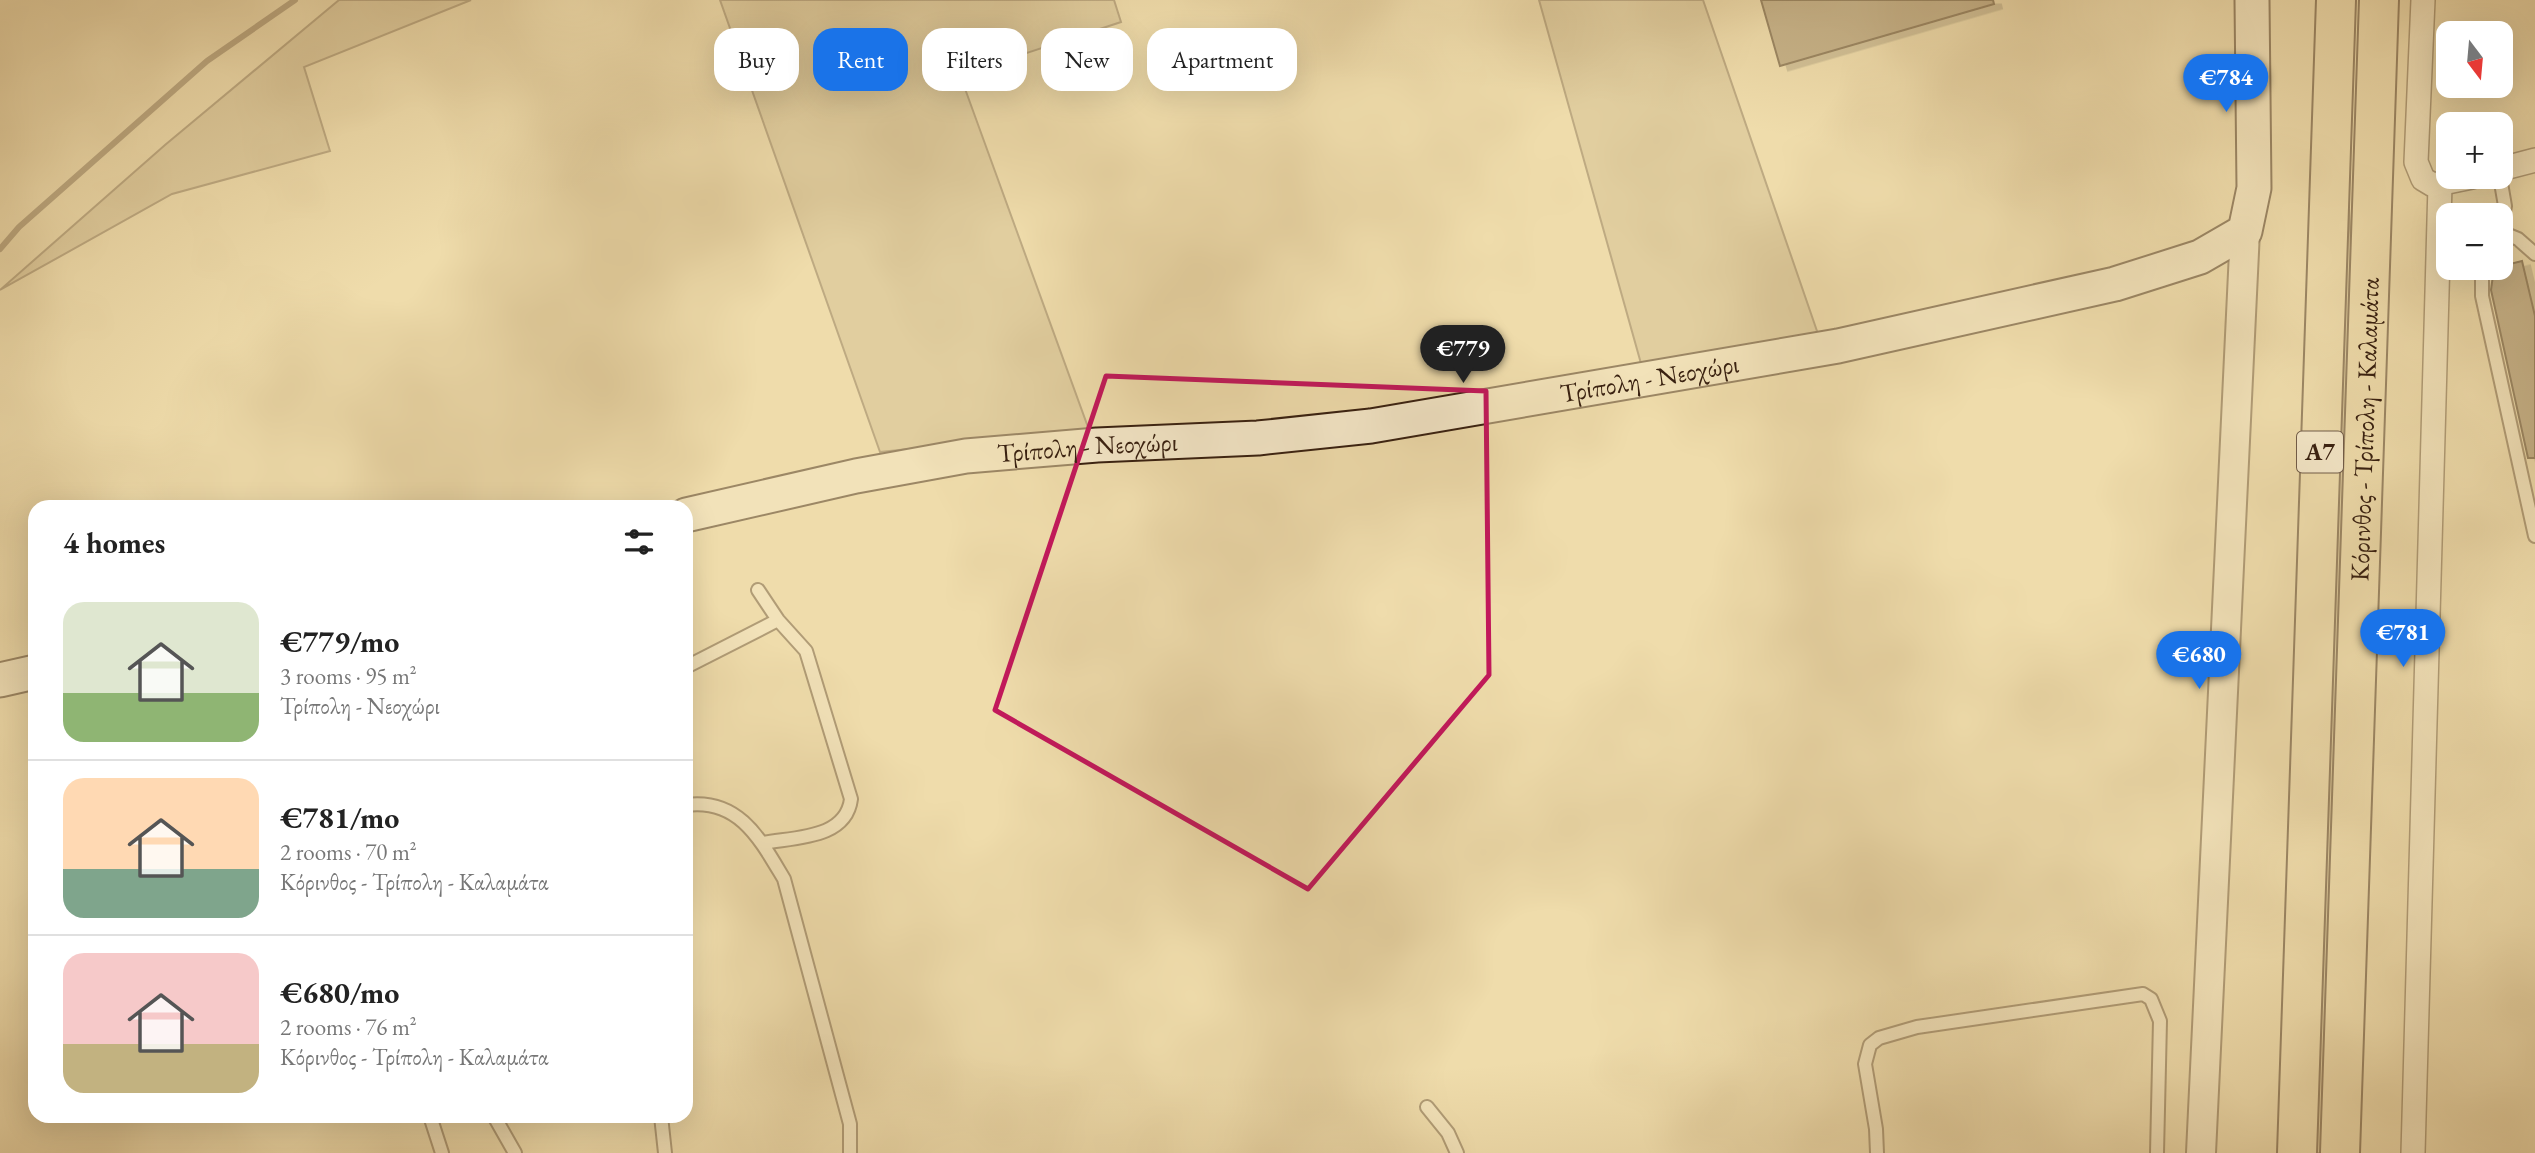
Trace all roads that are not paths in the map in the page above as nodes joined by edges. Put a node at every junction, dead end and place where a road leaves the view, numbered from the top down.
1 (2252, 0) edge
2 (2336, 0) edge
3 (2379, 0) edge
4 (2423, 0) edge
5 (2535, 160) edge
6 (2513, 166) edge
7 (2436, 184) edge
8 (2440, 189) edge
9 (2245, 232) junction
10 (2513, 237) edge
11 (2535, 254) edge
12 (2484, 280) edge
13 (693, 513) edge
14 (2535, 536) edge
15 (758, 590) dead end
16 (778, 620) junction
17 (693, 663) edge
18 (28, 673) edge
19 (0, 680) edge
20 (693, 805) edge
21 (763, 843) junction
22 (1427, 1107) dead end
23 (431, 1123) edge
24 (498, 1123) edge
25 (662, 1123) edge
26 (442, 1153) edge
27 (515, 1153) edge
28 (665, 1153) edge
29 (850, 1153) edge
30 (1457, 1153) edge
31 (1877, 1153) edge
32 (2157, 1153) edge
33 (2201, 1153) edge
34 (2297, 1153) edge
35 (2340, 1153) edge
36 (2413, 1153) edge

1 - 9 main road
2 - 34 highway, Κόρινθος - Τρίπολη - Καλαμάτα / Α7
3 - 35 highway, Κόρινθος - Τρίπολη - Καλαμάτα / Α7
4 - 7 street
5 - 6 street
8 - 36 street
9 - 13 main road, Τρίπολη - Νεοχώρι
9 - 33 street
10 - 11 lane
12 - 14 lane
15 - 16 lane
16 - 17 lane
16 - 21 lane
18 - 19 main road
20 - 21 lane
21 - 29 lane
22 - 30 lane
23 - 26 lane
24 - 27 lane
25 - 28 lane
31 - 32 lane

